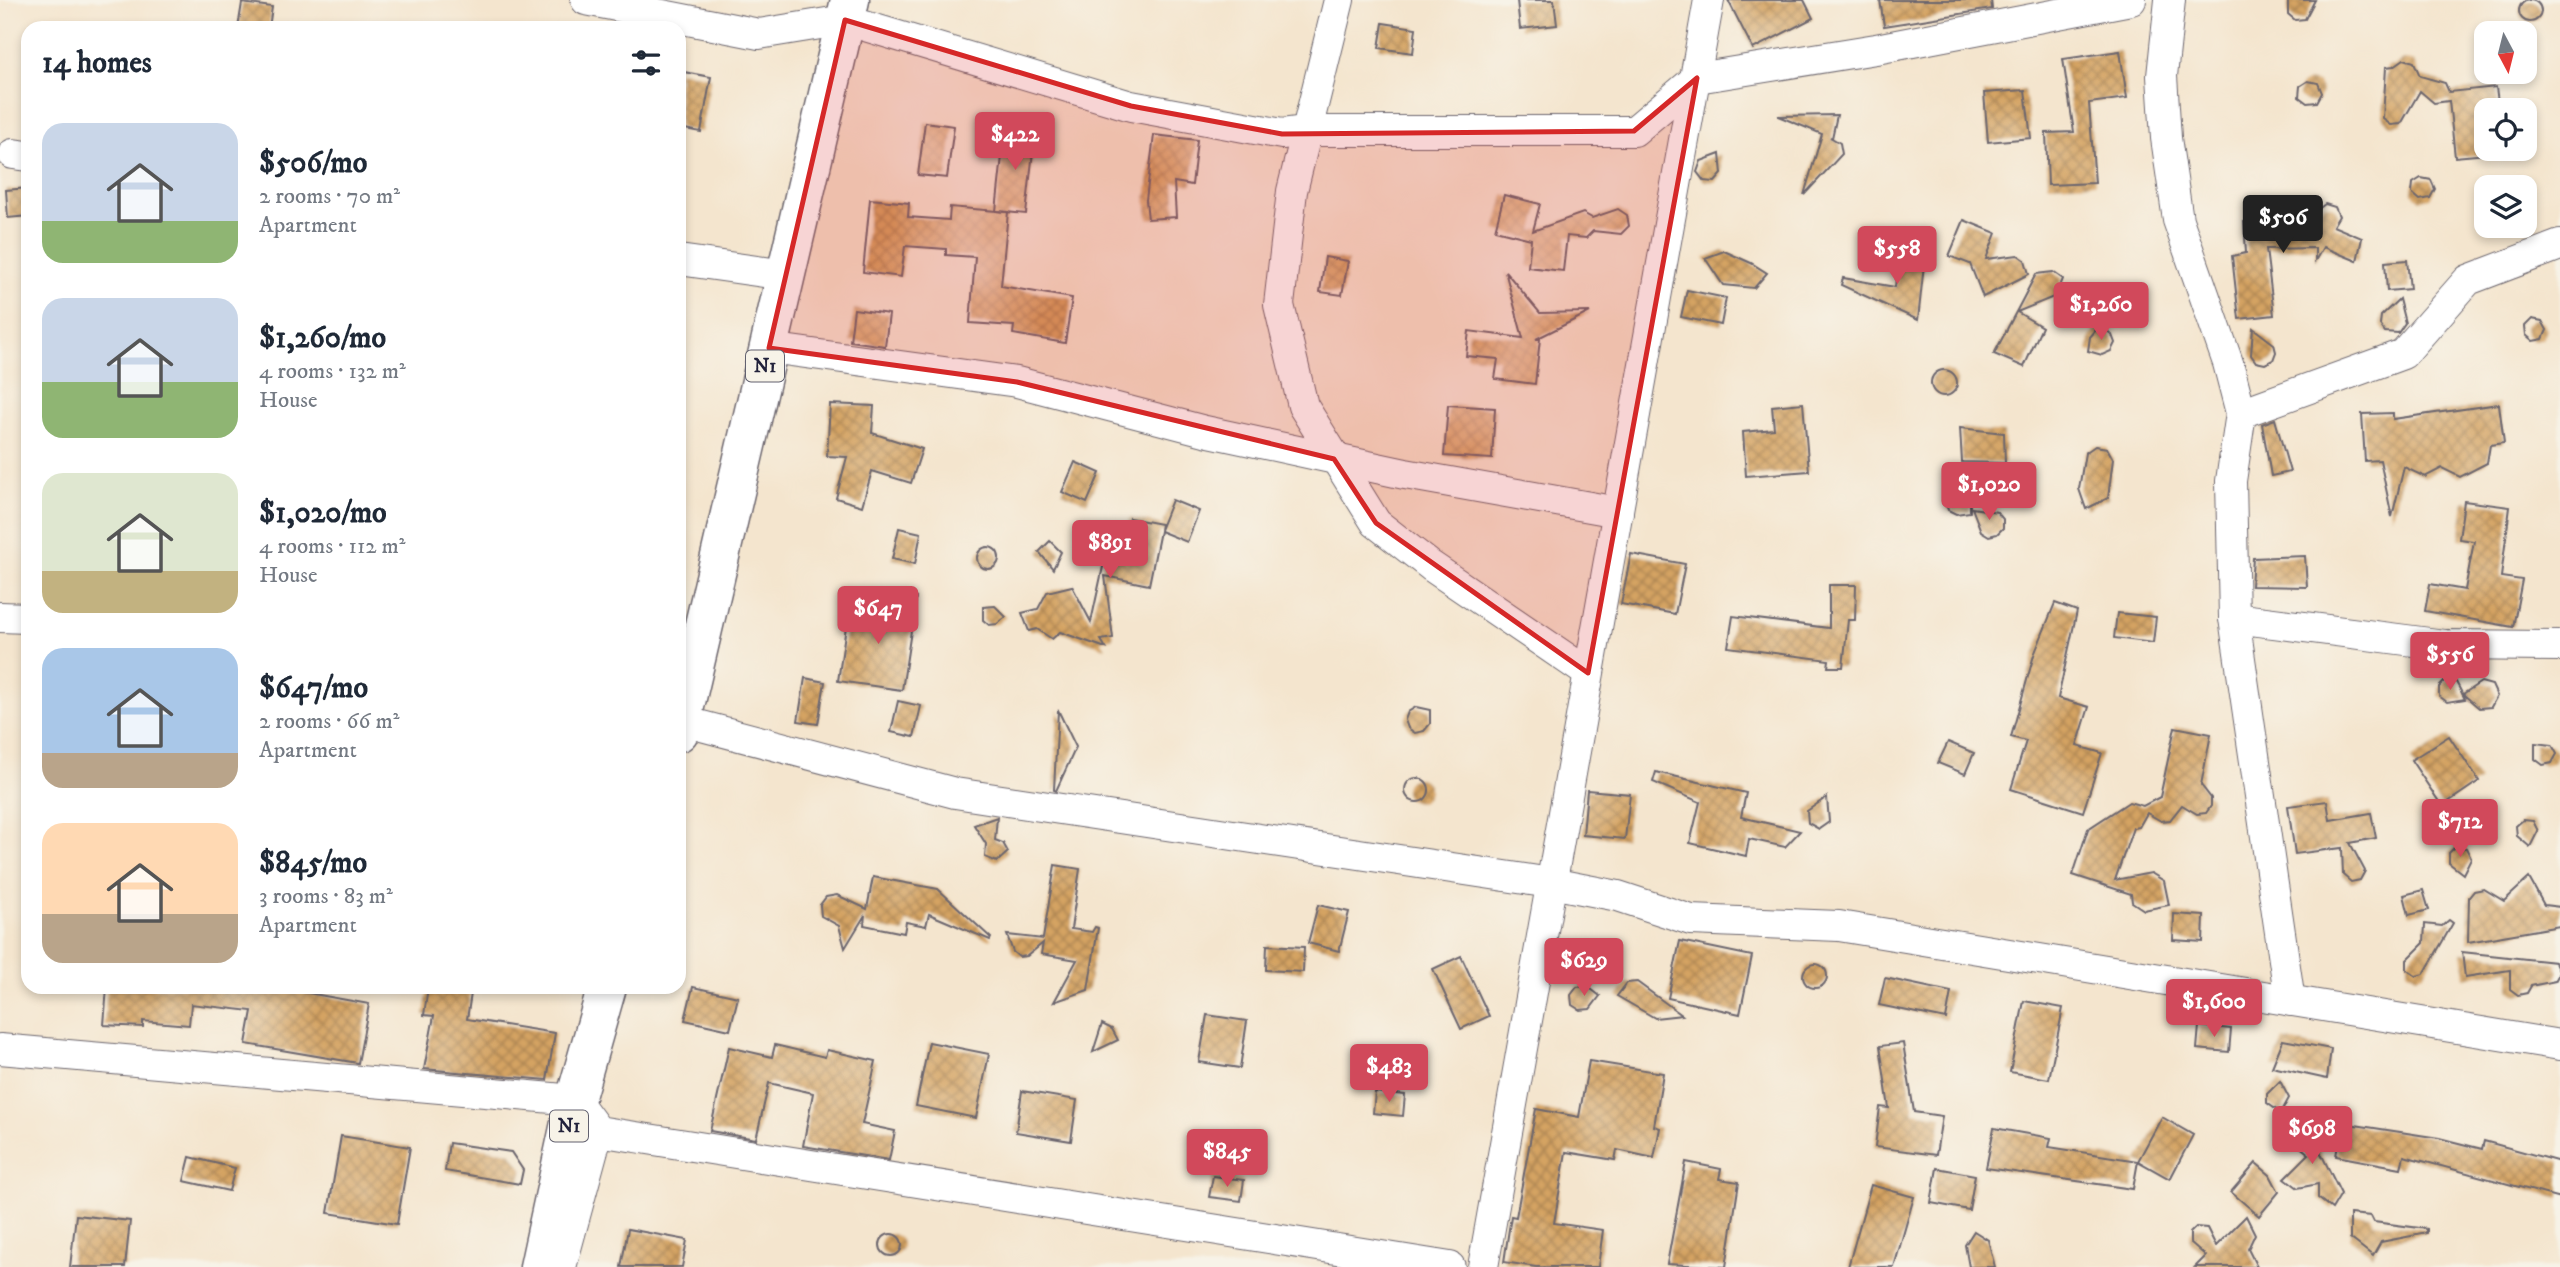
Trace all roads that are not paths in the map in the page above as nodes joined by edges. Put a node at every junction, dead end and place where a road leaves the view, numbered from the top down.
1 (586, 0) edge
2 (1339, 0) edge
3 (1709, 0) edge
4 (2131, 0) edge
5 (2170, 0) edge
6 (848, 10) edge
7 (1697, 78) junction
8 (1306, 131) junction
9 (2560, 245) edge
10 (686, 261) edge
11 (786, 275) junction
12 (769, 348) junction
13 (2241, 413) junction
14 (1334, 459) junction
15 (1618, 512) junction
16 (0, 617) edge
17 (21, 618) edge
18 (2234, 618) junction
19 (2560, 646) edge
20 (1588, 673) junction
21 (686, 699) edge
22 (686, 726) edge
23 (1551, 883) junction
24 (605, 994) edge
25 (2290, 1001) junction
26 (2560, 1045) edge
27 (0, 1049) edge
28 (575, 1100) junction
29 (598, 1131) junction
30 (539, 1267) edge
31 (561, 1267) edge
32 (1450, 1267) edge
33 (1483, 1267) edge

1 - 6 street
2 - 8 street
3 - 7 street
4 - 7 street
5 - 13 street
6 - 8 street
6 - 11 highway, N1
7 - 8 street
7 - 15 street
8 - 14 street
9 - 13 street
10 - 11 street
11 - 12 highway, N1
12 - 14 street
12 - 21 highway, N1
13 - 18 street
14 - 15 street
14 - 20 street
15 - 20 street
16 - 17 street
18 - 19 street
18 - 25 street
20 - 23 street
22 - 23 street
23 - 25 street
23 - 33 street
24 - 28 highway, N1
25 - 26 street
27 - 28 street
28 - 29 street
28 - 30 highway, N1
29 - 31 street
29 - 32 street

